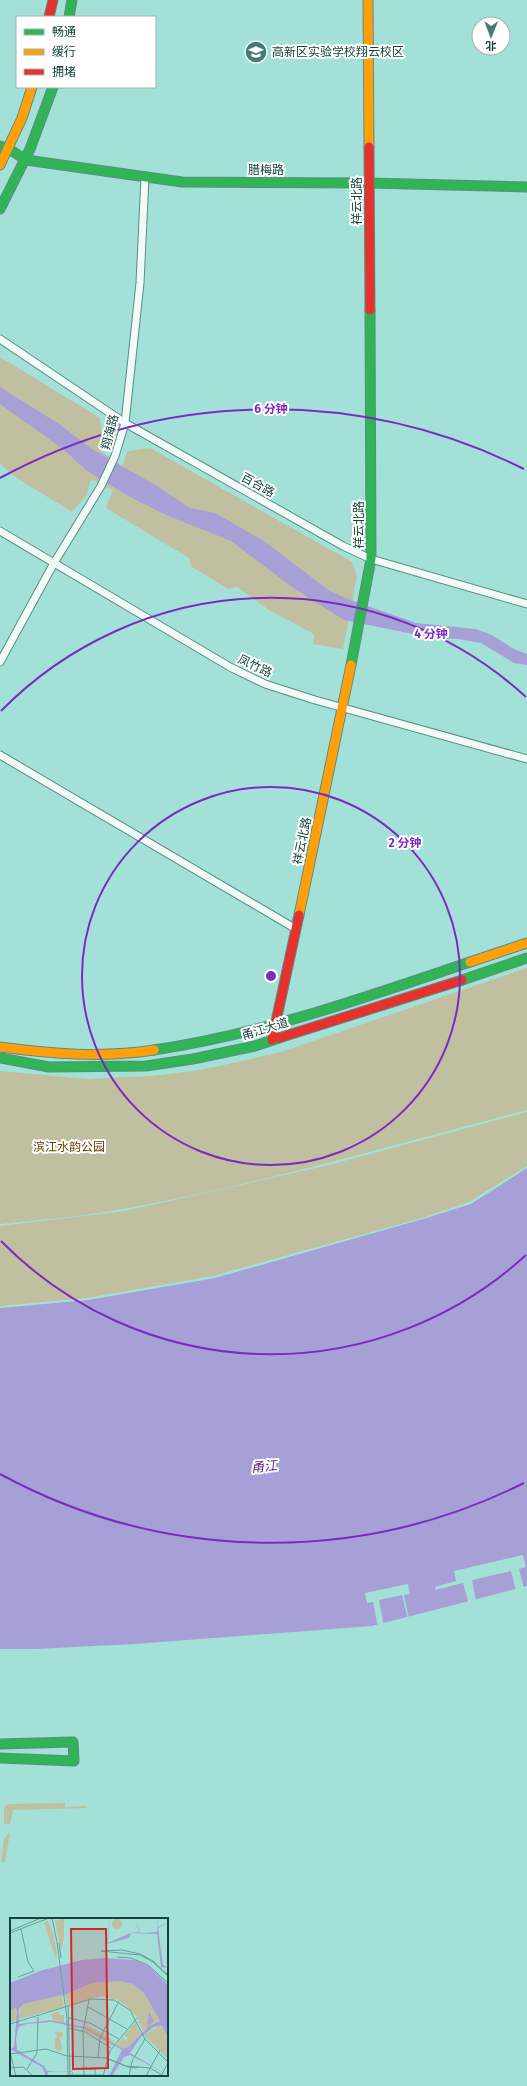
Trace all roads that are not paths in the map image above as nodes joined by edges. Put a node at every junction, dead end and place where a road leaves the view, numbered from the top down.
1 (53, 0) edge
2 (72, 0) edge
3 (368, 0) edge
4 (49, 16) edge
5 (69, 16) edge
6 (32, 88) edge
7 (53, 88) edge
8 (3, 151) edge
9 (26, 160) junction
10 (0, 165) edge
11 (145, 177) junction
12 (369, 183) junction
13 (527, 187) edge
14 (0, 209) edge
15 (0, 340) edge
16 (125, 423) junction
17 (0, 531) edge
18 (371, 559) junction
19 (54, 563) junction
20 (527, 604) edge
21 (0, 662) edge
22 (343, 707) junction
23 (0, 755) edge
24 (527, 759) edge
25 (296, 929) junction
26 (527, 943) edge
27 (527, 958) edge
28 (276, 1024) junction
29 (272, 1040) junction
30 (0, 1047) edge
31 (0, 1058) edge
32 (0, 1744) edge
33 (0, 1758) edge

1 - 4 street
2 - 5 street
3 - 12 street, 祥云北路
6 - 8 street
7 - 9 street
8 - 9 street, 腊梅路
8 - 10 street
9 - 11 street, 腊梅路
9 - 14 street
11 - 12 street, 腊梅路
11 - 16 street, 翔海路
12 - 13 street, 腊梅路
12 - 18 street, 祥云北路
15 - 16 street, 百合路
16 - 18 street, 百合路
16 - 19 street, 翔海路
17 - 19 street, 凤竹路
18 - 20 street, 百合路
18 - 22 street, 祥云北路
19 - 21 street, 翔海路
19 - 22 street, 凤竹路
22 - 24 street, 凤竹路
22 - 25 street, 祥云北路
23 - 25 street
25 - 28 street, 祥云北路
26 - 28 street, 甬江大道
27 - 29 street, 甬江大道
28 - 29 street, 祥云北路
28 - 30 street, 甬江大道
29 - 31 street, 甬江大道
32 - 33 street

